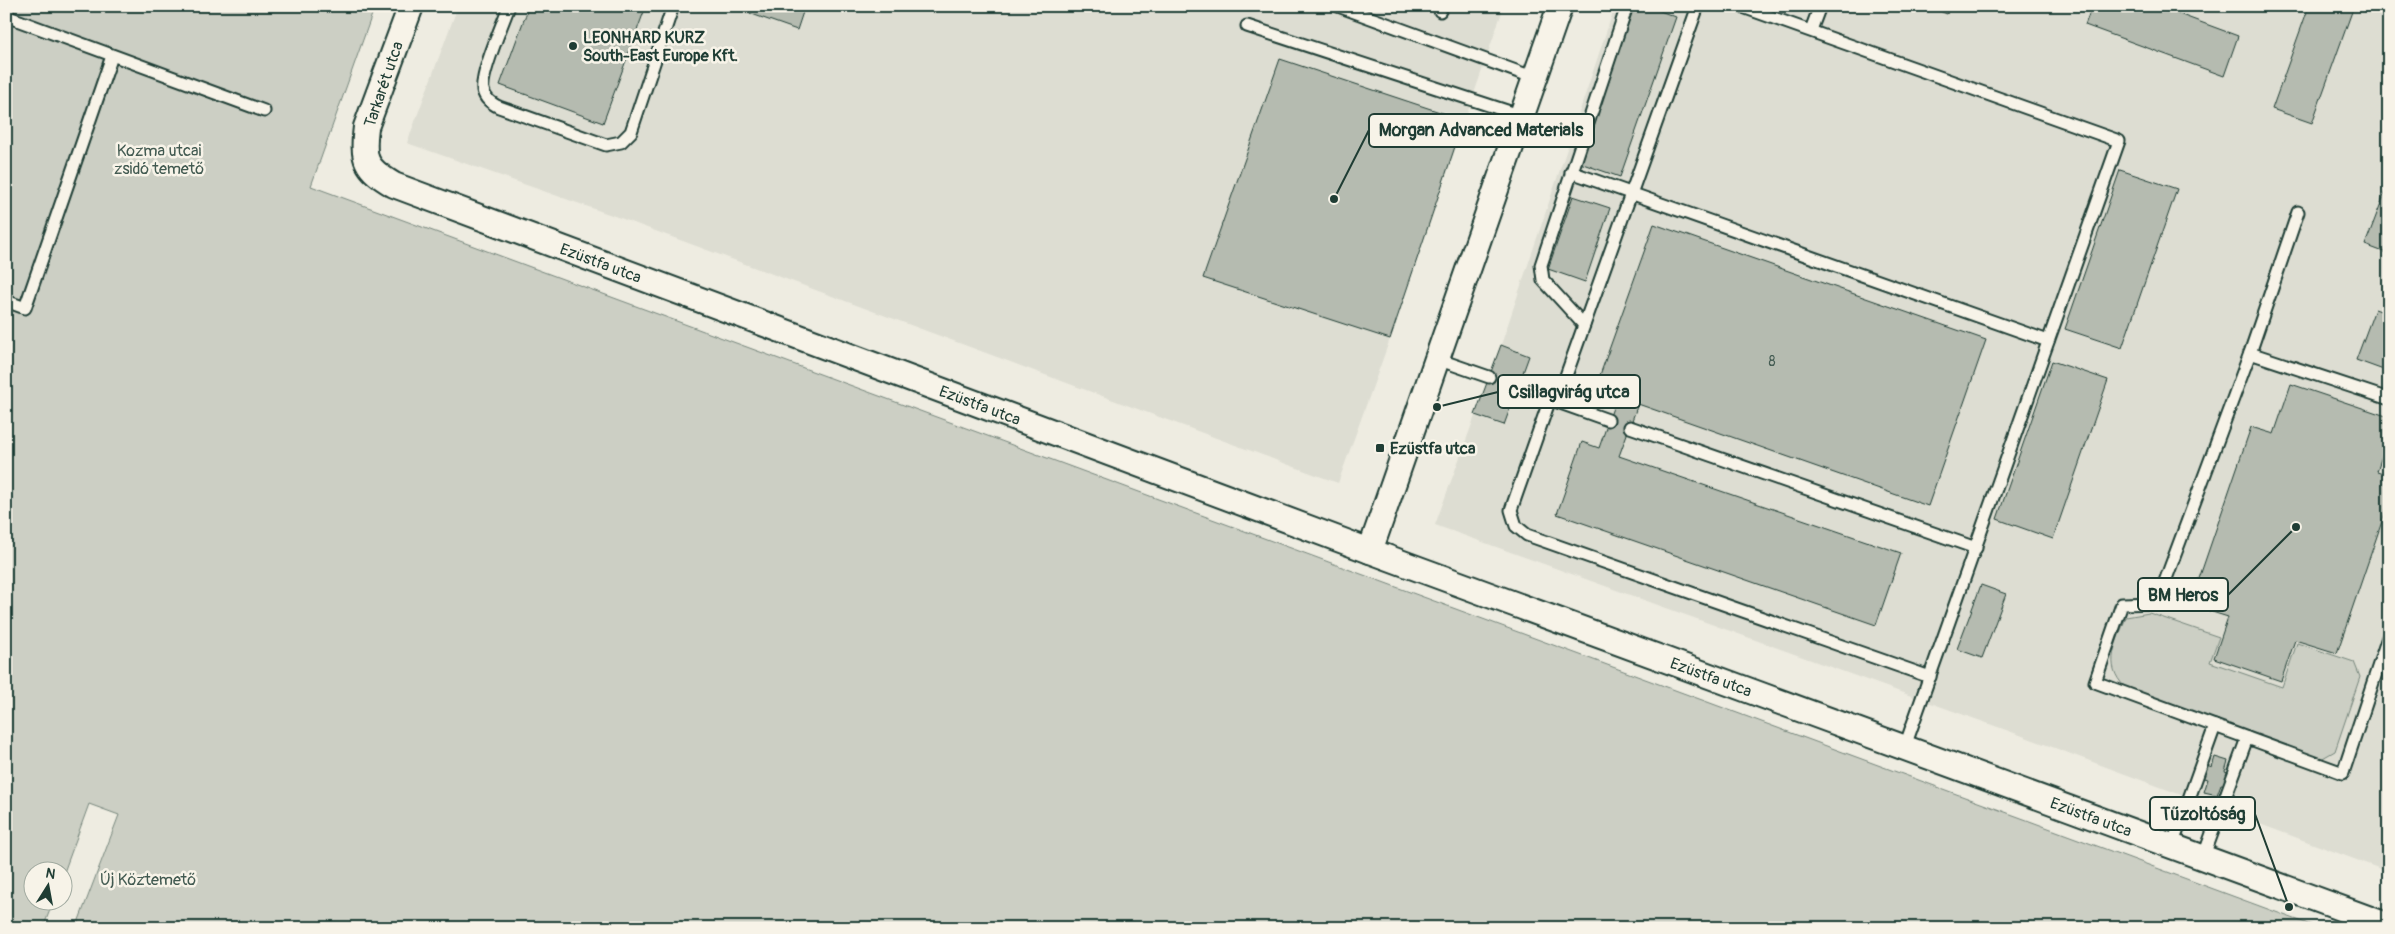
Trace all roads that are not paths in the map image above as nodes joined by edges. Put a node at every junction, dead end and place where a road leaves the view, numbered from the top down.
1 (410, 6) edge
2 (509, 6) edge
3 (673, 6) edge
4 (1338, 6) edge
5 (1560, 6) edge
6 (1627, 6) edge
7 (1698, 6) edge
8 (1740, 6) edge
9 (1820, 6) edge
10 (6, 16) edge
11 (1248, 26) dead end
12 (1811, 30) junction
13 (112, 56) junction
14 (1535, 78) junction
15 (264, 111) dead end
16 (1522, 116) junction
17 (366, 163) joint
18 (1571, 172) junction
19 (1630, 194) junction
20 (2298, 212) dead end
21 (6, 301) edge
22 (1584, 325) junction
23 (2048, 341) junction
24 (2250, 353) junction
25 (1437, 359) junction
26 (1489, 377) dead end
27 (1518, 388) dead end
28 (2389, 399) edge
29 (1553, 400) junction
30 (1608, 420) dead end
31 (1630, 427) dead end
32 (1976, 548) junction
33 (1370, 551) junction
34 (2389, 634) edge
35 (1930, 677) junction
36 (2215, 726) junction
37 (2247, 738) junction
38 (1904, 749) junction
39 (2172, 846) junction
40 (2203, 858) junction
41 (2389, 926) edge

1 - 17 street, Tarkarét utca
2 - 3 lane
4 - 14 lane
5 - 14 street
6 - 18 lane
7 - 19 lane
8 - 12 lane
9 - 12 lane
10 - 13 lane
11 - 16 lane
12 - 23 lane
13 - 15 lane
13 - 21 lane
14 - 16 street
16 - 25 street
17 - 33 street, Ezüstfa utca
18 - 19 lane
18 - 22 lane
19 - 22 lane
19 - 23 lane
20 - 24 lane
22 - 29 lane
23 - 32 lane
24 - 28 lane
24 - 36 lane
25 - 26 lane
25 - 33 street
27 - 29 lane
29 - 30 lane
29 - 35 lane
31 - 32 lane
32 - 35 lane
33 - 38 street, Ezüstfa utca
34 - 37 lane
35 - 38 lane
36 - 37 lane
36 - 39 lane
37 - 40 lane
38 - 39 street, Ezüstfa utca
39 - 40 street, Ezüstfa utca
40 - 41 street, Ezüstfa utca

